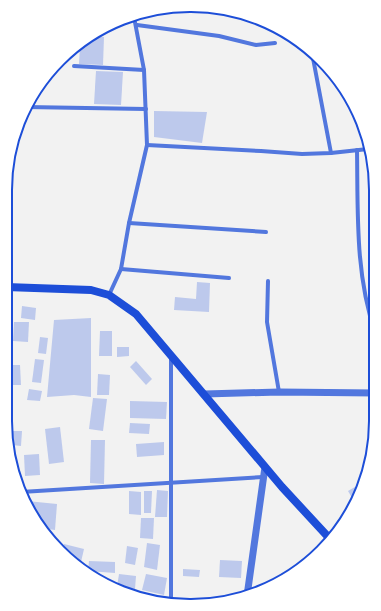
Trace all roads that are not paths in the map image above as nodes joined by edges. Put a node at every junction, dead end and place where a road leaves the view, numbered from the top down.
1 (135, 20) edge
2 (137, 25) junction
3 (275, 43) dead end
4 (313, 61) edge
5 (74, 66) dead end
6 (144, 70) junction
7 (33, 107) edge
8 (146, 110) junction
9 (147, 145) junction
10 (364, 149) edge
11 (357, 150) junction
12 (331, 154) junction
13 (129, 223) junction
14 (266, 232) dead end
15 (121, 269) junction
16 (229, 278) dead end
17 (268, 281) dead end
18 (12, 287) edge
19 (109, 295) junction
20 (369, 312) edge
21 (171, 354) junction
22 (279, 392) junction
23 (369, 393) edge
24 (204, 394) junction
25 (264, 467) junction
26 (263, 477) junction
27 (172, 483) junction
28 (27, 492) edge
29 (327, 536) edge
30 (248, 590) edge
31 (171, 598) edge

1 - 2 street
2 - 3 street
2 - 6 street
4 - 12 street
5 - 6 street
6 - 8 street
7 - 8 street
8 - 9 street
9 - 12 street
9 - 13 street
10 - 11 street
11 - 12 street
11 - 20 street
13 - 14 street
13 - 15 street
15 - 16 street
15 - 19 street
17 - 22 street
18 - 19 main road
19 - 21 main road
21 - 24 main road
21 - 27 street
22 - 23 street
22 - 24 street
24 - 25 main road
25 - 26 street
25 - 29 main road
26 - 27 street
26 - 30 street
27 - 28 street
27 - 31 street

